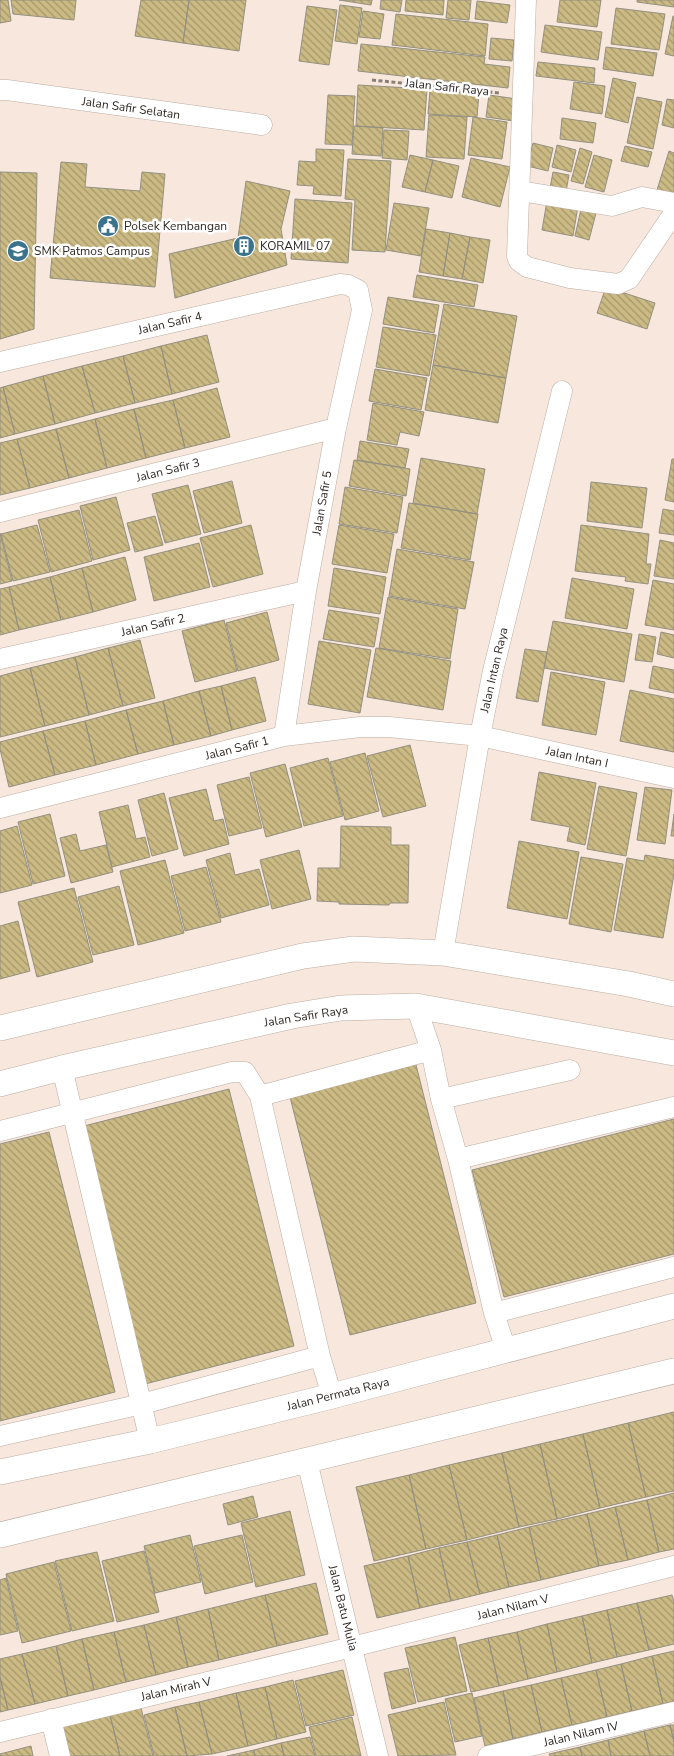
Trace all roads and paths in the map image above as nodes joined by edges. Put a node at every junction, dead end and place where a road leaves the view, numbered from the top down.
1 (526, 0) edge
2 (372, 80) dead end
3 (0, 90) edge
4 (523, 95) junction
5 (262, 125) dead end
6 (520, 191) junction
7 (674, 203) edge
8 (674, 213) edge
9 (340, 284) joint
10 (0, 362) edge
11 (562, 391) dead end
12 (336, 428) junction
13 (0, 512) edge
14 (306, 591) junction
15 (0, 659) edge
16 (284, 736) junction
17 (480, 736) junction
18 (674, 778) edge
19 (0, 808) edge
20 (443, 954) junction
21 (674, 994) edge
22 (416, 1006) junction
23 (0, 1028) edge
24 (431, 1050) junction
25 (674, 1053) edge
26 (62, 1068) junction
27 (570, 1070) dead end
28 (0, 1084) edge
29 (260, 1096) junction
30 (441, 1099) junction
31 (674, 1108) edge
32 (73, 1113) junction
33 (0, 1131) edge
34 (458, 1159) junction
35 (674, 1267) edge
36 (674, 1306) edge
37 (494, 1313) junction
38 (506, 1350) junction
39 (320, 1356) junction
40 (674, 1371) edge
41 (332, 1396) junction
42 (142, 1404) junction
43 (0, 1436) edge
44 (150, 1441) junction
45 (307, 1461) junction
46 (0, 1472) edge
47 (0, 1536) edge
48 (674, 1566) edge
49 (352, 1647) junction
50 (674, 1712) edge
51 (51, 1719) junction
52 (0, 1732) edge
53 (60, 1756) edge
54 (378, 1756) edge
55 (488, 1756) edge

1 - 4 street
2 - 4 path, Jalan Safir Raya
3 - 5 street, Jalan Safir Selatan
4 - 6 street
6 - 7 street
6 - 8 street
9 - 10 street, Jalan Safir 4
9 - 12 street, Jalan Safir 5
11 - 17 street, Jalan Intan Raya
12 - 13 street, Jalan Safir 3
12 - 14 street, Jalan Safir 5
14 - 15 street, Jalan Safir 2
14 - 16 street, Jalan Safir 5
16 - 17 street, Jalan Safir 1
16 - 19 street, Jalan Safir 1
17 - 18 street, Jalan Intan I
17 - 20 street, Jalan Intan Raya
20 - 21 street
20 - 23 street
22 - 24 street
22 - 25 street, Jalan Safir Raya
22 - 26 street, Jalan Safir Raya
24 - 29 street
24 - 30 street
26 - 28 street, Jalan Safir Raya
26 - 32 street
27 - 30 street
29 - 32 street
29 - 39 street
30 - 34 street
31 - 34 street
32 - 33 street
32 - 42 street
34 - 37 street
35 - 37 street
36 - 38 street, Jalan Permata Raya
37 - 38 street
38 - 41 street, Jalan Permata Raya
39 - 41 street
39 - 42 street
40 - 45 street
41 - 44 street, Jalan Permata Raya
42 - 43 street
42 - 44 street
44 - 46 street, Jalan Permata Raya
45 - 47 street
45 - 49 street, Jalan Batu Mulia
48 - 49 street, Jalan Nilam V
49 - 51 street, Jalan Mirah V
49 - 54 street, Jalan Batu Mulia
50 - 55 street, Jalan Nilam IV
51 - 52 street, Jalan Mirah V
51 - 53 street

